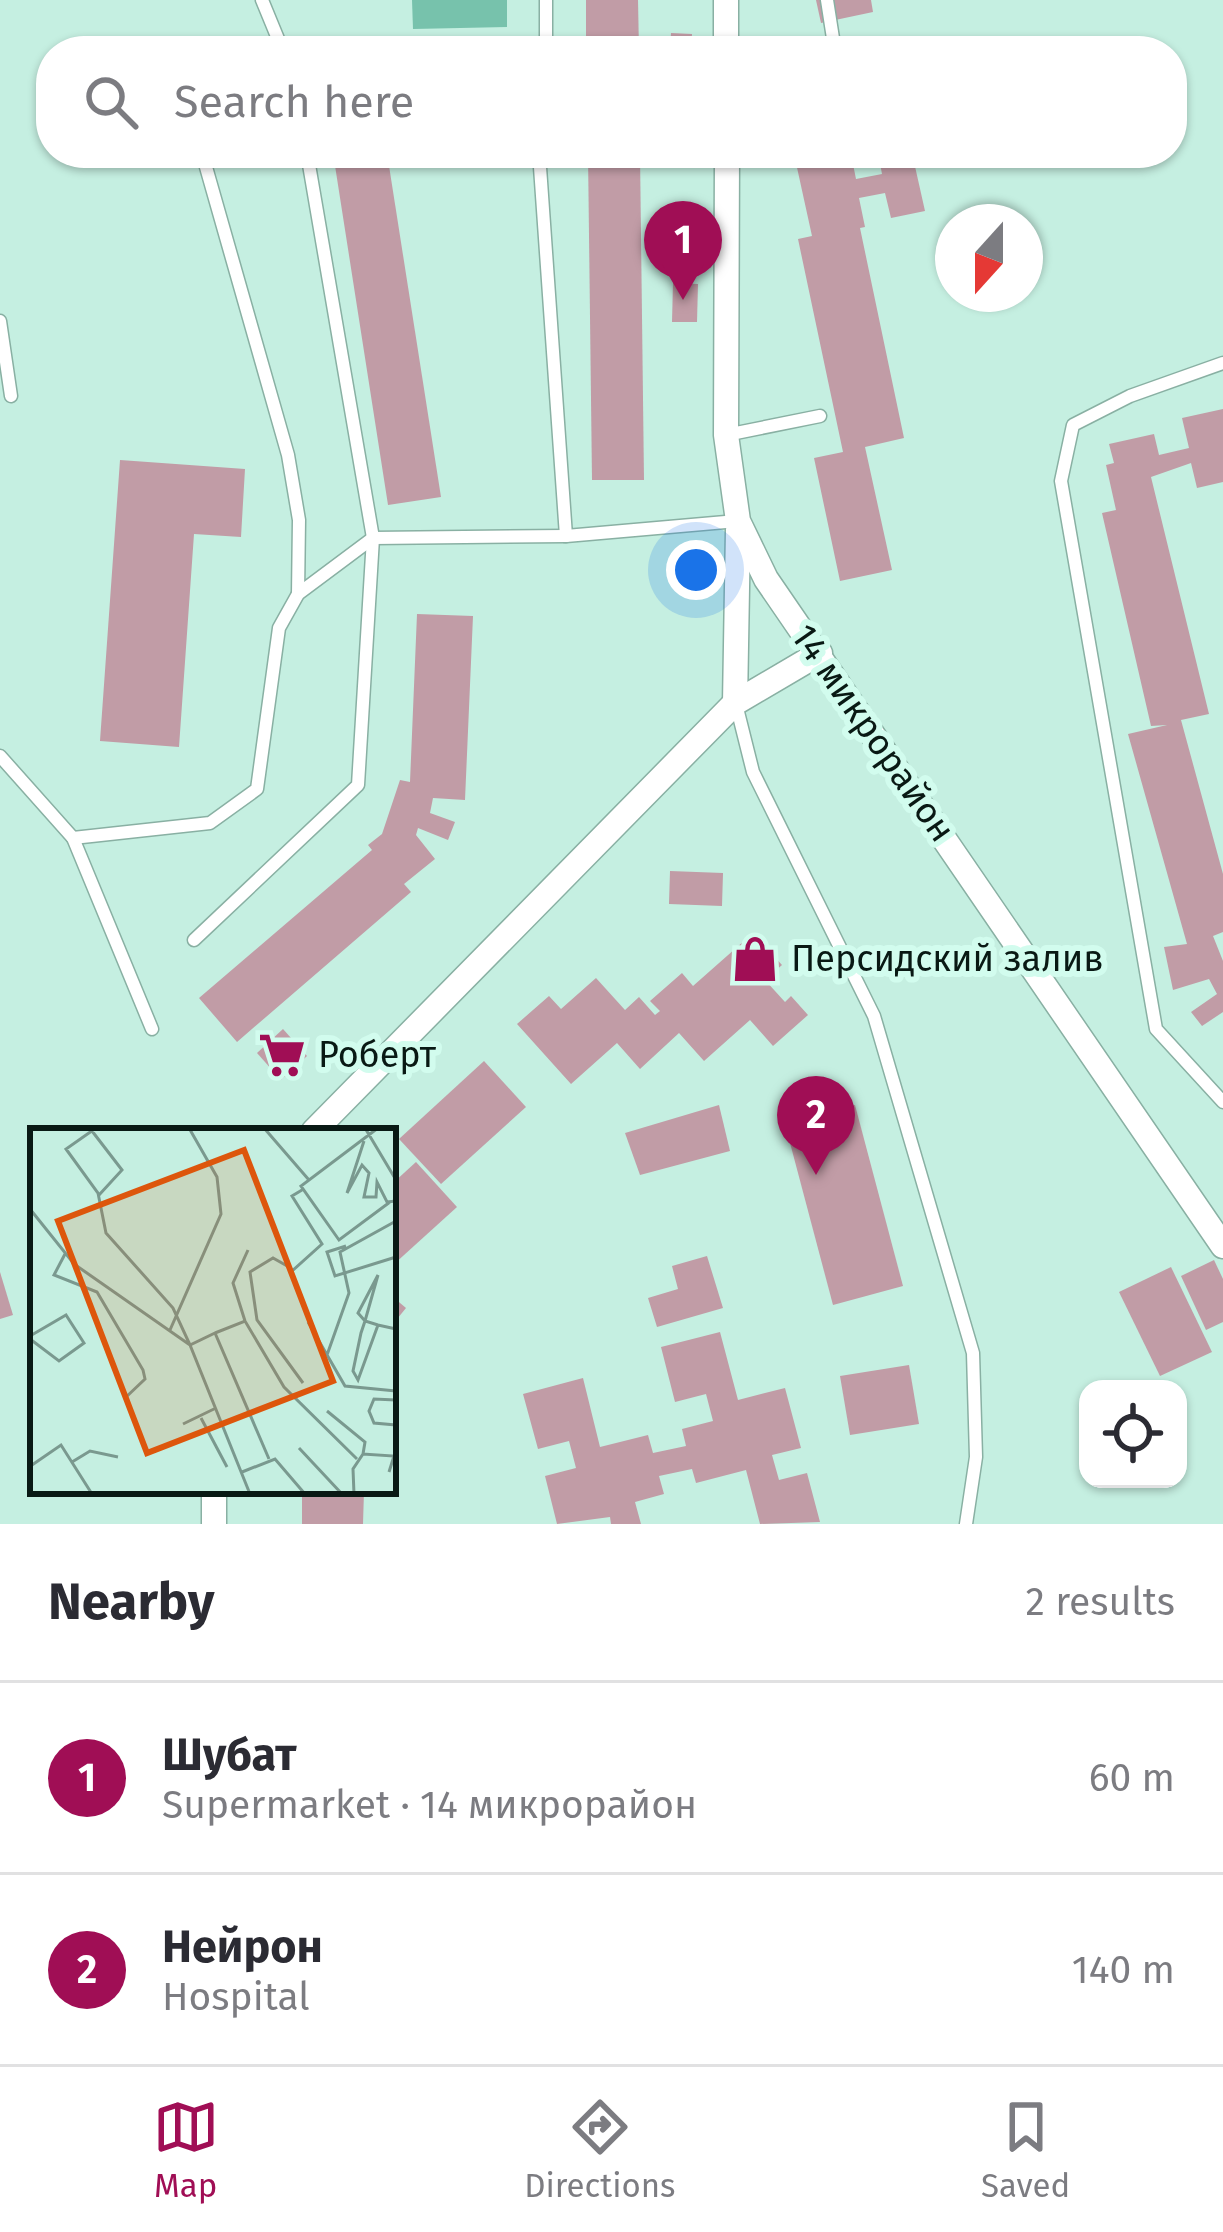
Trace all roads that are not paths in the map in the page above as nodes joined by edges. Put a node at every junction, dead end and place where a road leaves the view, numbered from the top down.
1 (262, 0) edge
2 (546, 0) edge
3 (725, 0) edge
4 (827, 0) edge
5 (278, 36) edge
6 (546, 36) edge
7 (726, 36) edge
8 (833, 36) edge
9 (206, 168) edge
10 (310, 168) edge
11 (540, 168) edge
12 (727, 168) edge
13 (0, 321) edge
14 (1223, 363) edge
15 (11, 396) dead end
16 (820, 416) dead end
17 (726, 435) junction
18 (738, 521) junction
19 (566, 536) junction
20 (373, 538) junction
21 (298, 594) junction
22 (820, 653) junction
23 (735, 703) junction
24 (0, 756) edge
25 (73, 838) junction
26 (194, 940) dead end
27 (152, 1029) dead end
28 (1223, 1102) edge
29 (317, 1128) edge
30 (1223, 1246) edge
31 (966, 1524) edge

1 - 5 lane
2 - 6 lane
3 - 7 street
4 - 8 lane
9 - 21 lane
10 - 20 lane
11 - 19 lane
12 - 17 street, 14 микрорайон
13 - 15 lane
14 - 28 lane
16 - 17 lane
17 - 18 street, 14 микрорайон
18 - 19 lane
18 - 22 street, 14 микрорайон
18 - 23 street
19 - 20 lane
20 - 21 lane
20 - 26 lane
21 - 25 lane
22 - 23 street
22 - 30 street, 14 микрорайон
23 - 29 street
23 - 31 lane
24 - 25 lane
25 - 27 lane

